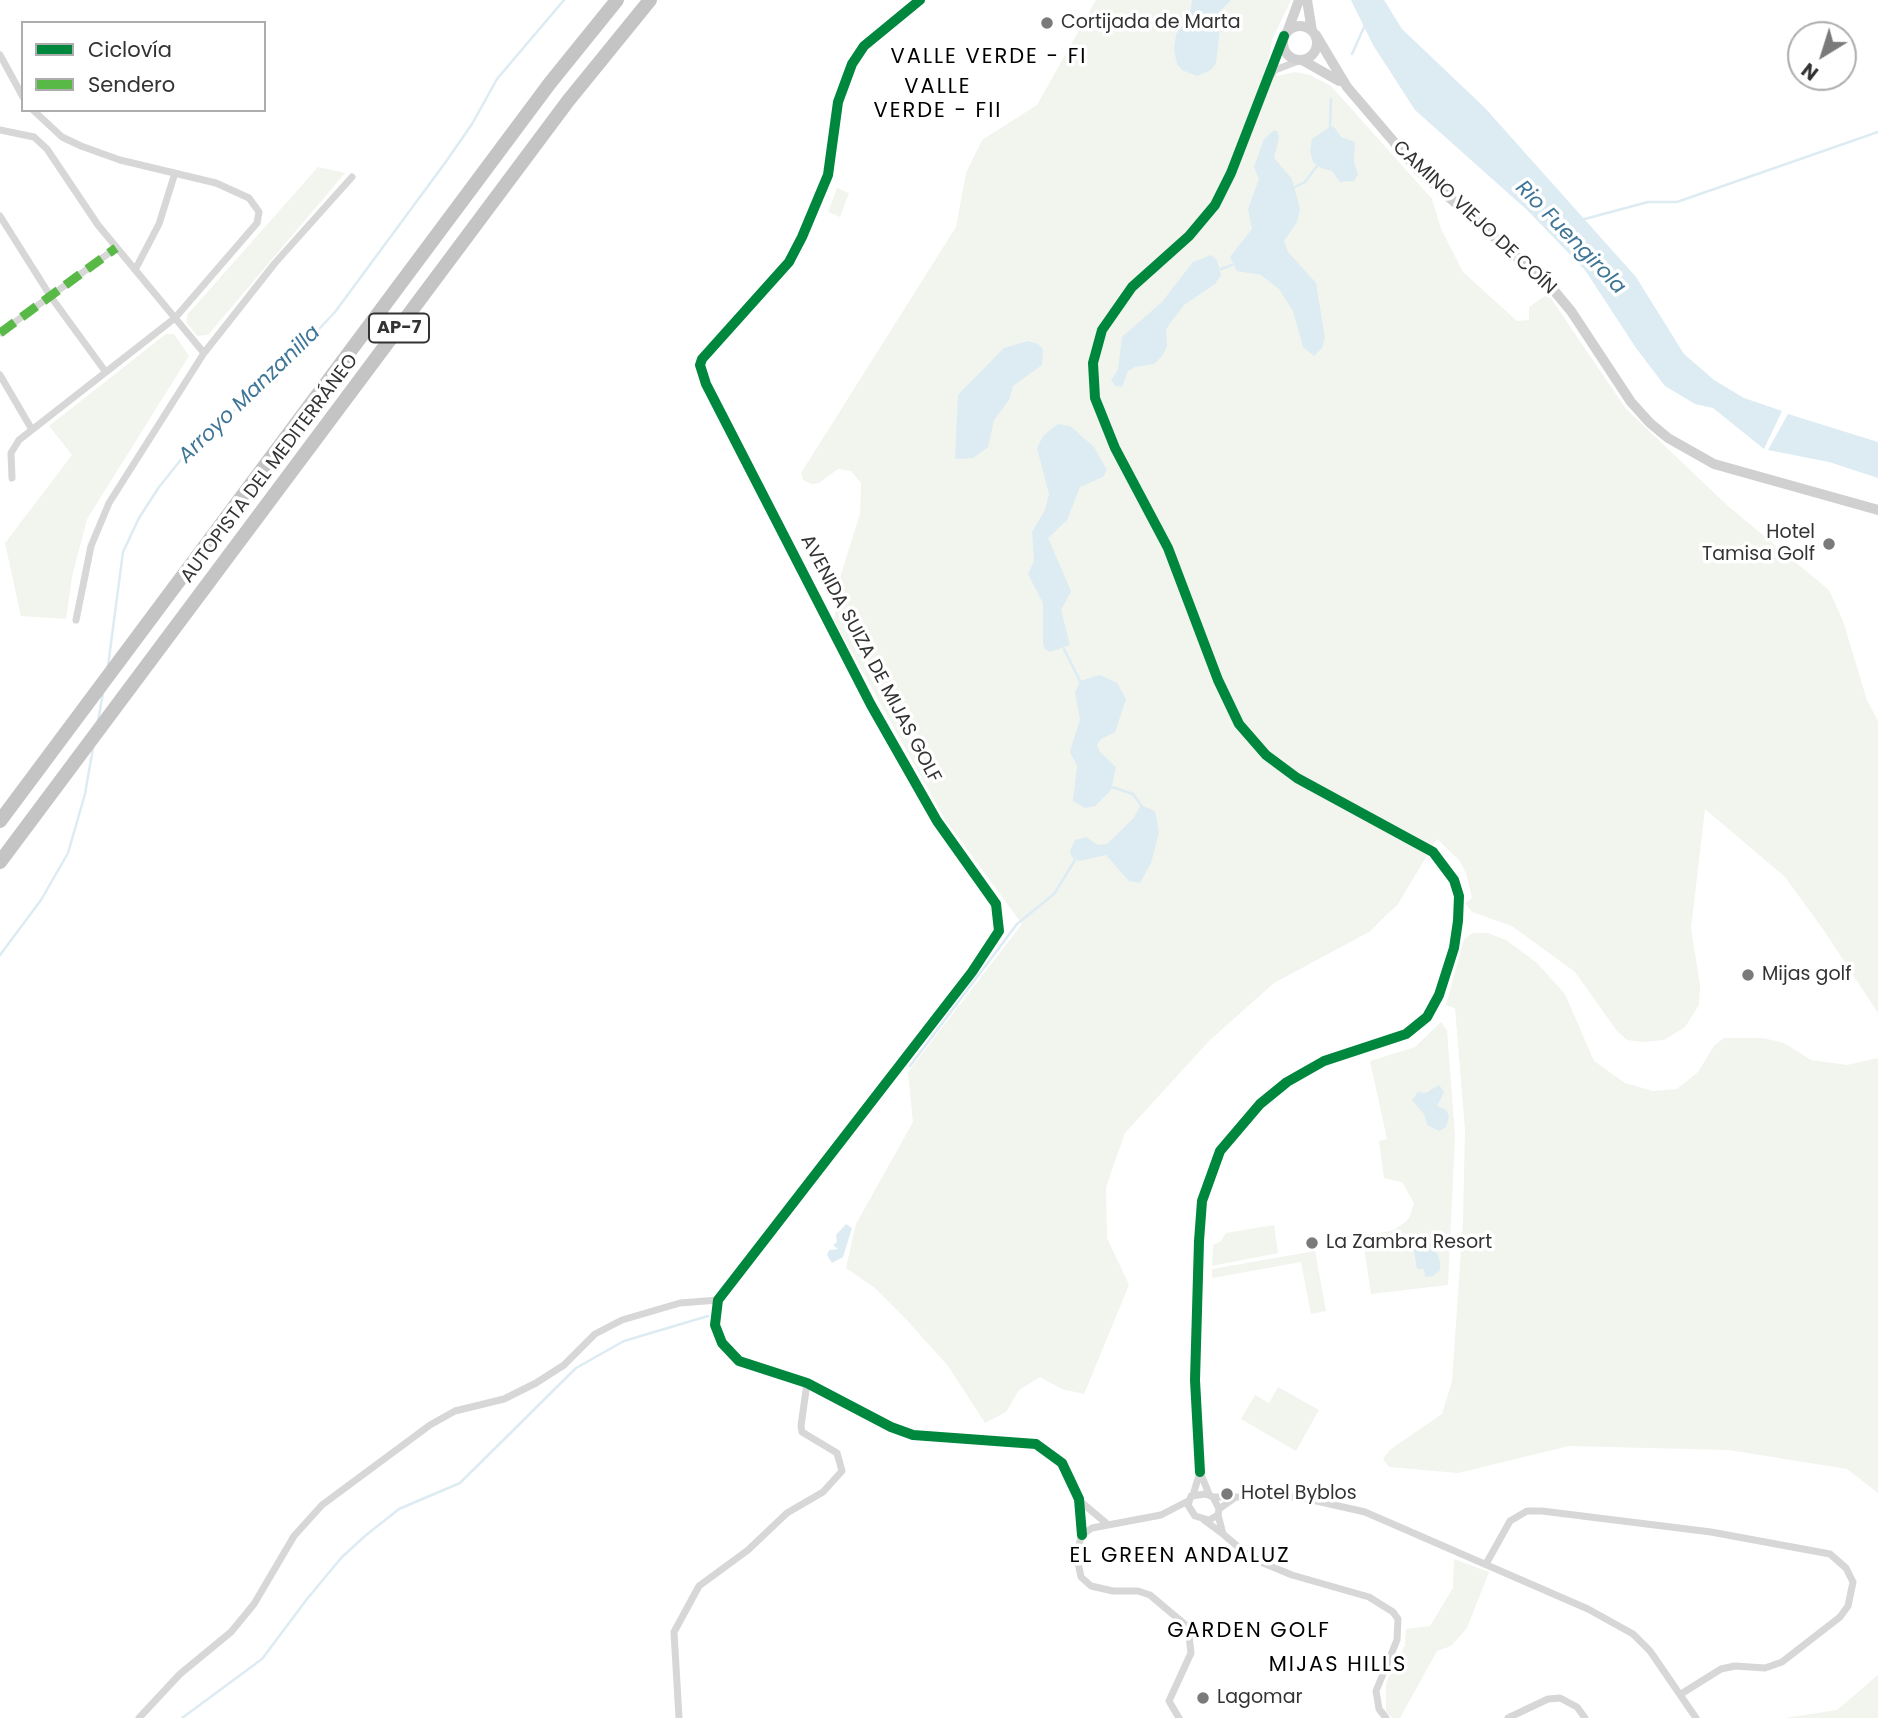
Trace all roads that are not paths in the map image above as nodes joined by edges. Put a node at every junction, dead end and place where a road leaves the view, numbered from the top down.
1 (617, 0) edge
2 (650, 0) edge
3 (920, 0) edge
4 (1299, 0) edge
5 (1307, 0) edge
6 (1285, 33) junction
7 (1314, 33) junction
8 (0, 55) edge
9 (1301, 60) junction
10 (1266, 81) junction
11 (1347, 87) junction
12 (21, 93) edge
13 (35, 112) edge
14 (0, 131) edge
15 (175, 173) junction
16 (352, 177) dead end
17 (0, 216) edge
18 (116, 248) junction
19 (135, 270) junction
20 (51, 297) junction
21 (175, 318) junction
22 (0, 333) edge
23 (204, 353) junction
24 (105, 372) junction
25 (0, 375) edge
26 (32, 428) junction
27 (12, 478) dead end
28 (1878, 510) edge
29 (76, 620) dead end
30 (0, 821) edge
31 (0, 862) edge
32 (718, 1300) junction
33 (807, 1383) junction
34 (1200, 1472) junction
35 (1211, 1496) junction
36 (1236, 1497) junction
37 (1191, 1498) junction
38 (1079, 1499) junction
39 (1218, 1512) junction
40 (1204, 1520) junction
41 (1107, 1524) junction
42 (1223, 1534) junction
43 (1082, 1535) junction
44 (1486, 1563) junction
45 (1681, 1694) junction
46 (139, 1718) edge
47 (679, 1718) edge
48 (1178, 1718) edge
49 (1385, 1718) edge
50 (1508, 1718) edge
51 (1585, 1718) edge
52 (1696, 1718) edge

1 - 30 highway, AUTOPISTA DEL MEDITERRÁNEO / AP-7
2 - 31 highway, AUTOPISTA DEL MEDITERRÁNEO / AP-7
3 - 32 street, AVENIDA SUIZA DE MIJAS GOLF
4 - 6 street
5 - 7 street, CAMINO VIEJO DE COÍN
6 - 7 street
6 - 9 street
6 - 10 street
7 - 9 street
7 - 11 street, CAMINO VIEJO DE COÍN
8 - 12 street
9 - 10 street
9 - 11 street, CAMINO VIEJO DE COÍN
10 - 34 street
11 - 28 street, CAMINO VIEJO DE COÍN
13 - 15 street
14 - 18 street
15 - 19 street
15 - 21 street
16 - 23 street
17 - 20 street
18 - 19 street
18 - 20 street
19 - 21 street
20 - 22 street
20 - 24 street
21 - 23 street
21 - 24 street
23 - 29 street
24 - 26 street
25 - 26 street
26 - 27 street
32 - 33 street, AVENIDA SUIZA DE MIJAS GOLF
32 - 46 street
33 - 38 street
33 - 47 street
34 - 35 street
34 - 37 street
35 - 36 street
35 - 37 street
35 - 39 street
36 - 39 street
36 - 44 street
37 - 40 street
37 - 41 street
38 - 41 street
38 - 43 street
39 - 40 street
39 - 42 street
40 - 42 street
41 - 43 street
42 - 49 street
43 - 48 street
44 - 45 street
44 - 45 street
45 - 52 street
50 - 51 street

